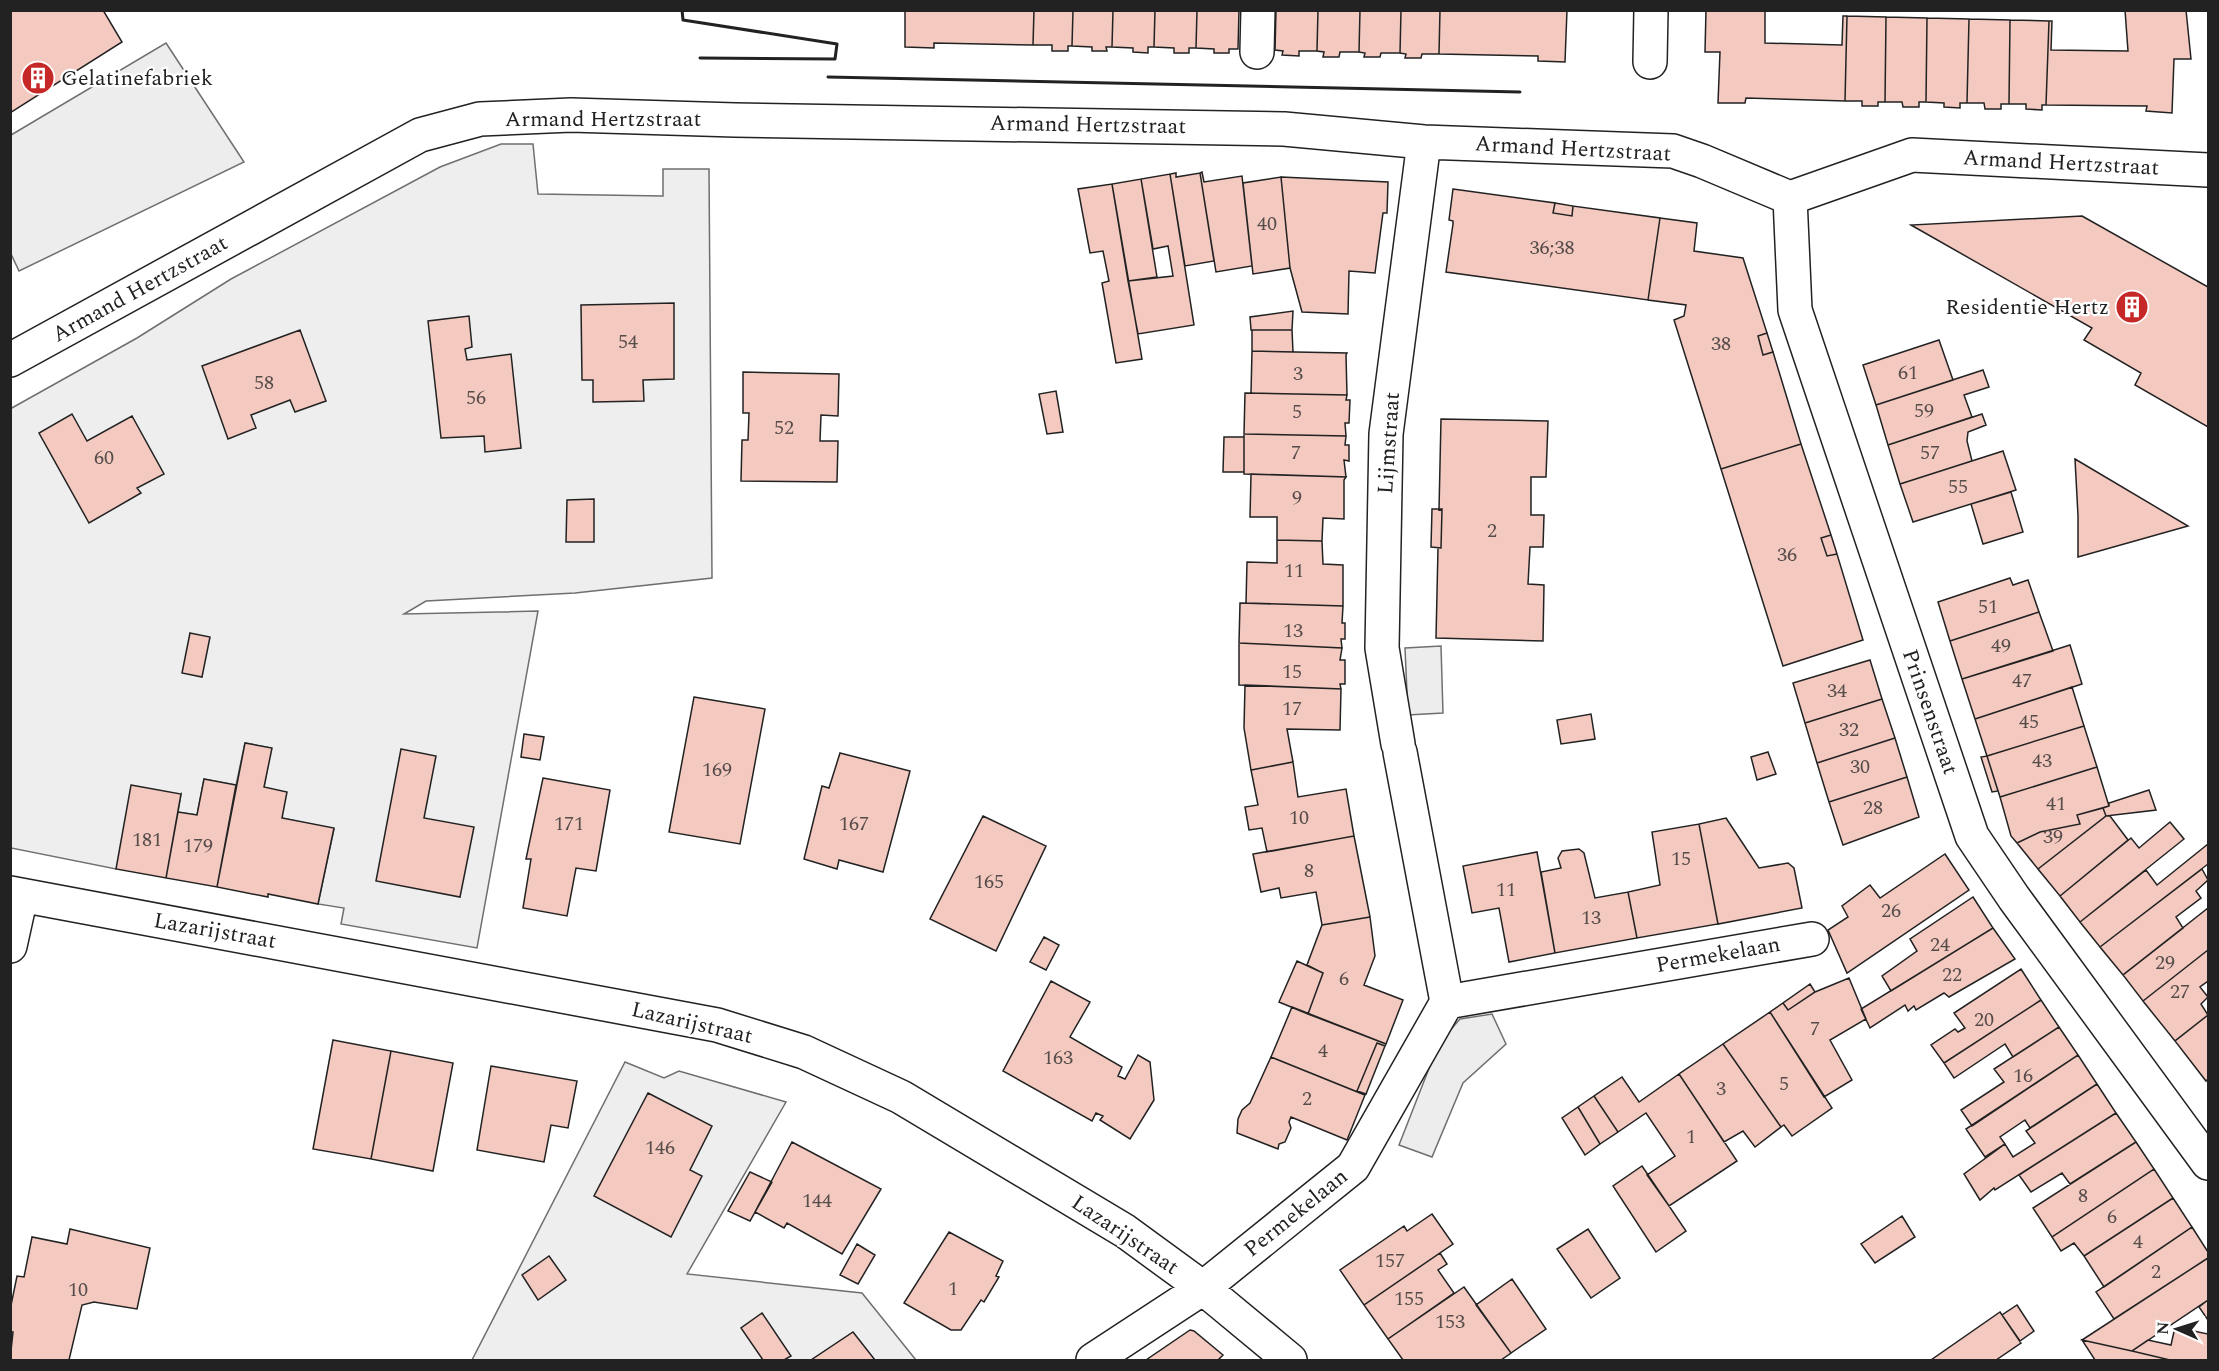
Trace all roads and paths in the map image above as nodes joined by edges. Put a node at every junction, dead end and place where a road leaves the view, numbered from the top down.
1 (1258, 10) edge
2 (1651, 10) edge
3 (1257, 52) dead end
4 (1650, 62) dead end
5 (1424, 142) junction
6 (2208, 170) edge
7 (1790, 198) junction
8 (10, 360) edge
9 (16, 894) edge
10 (1812, 939) dead end
11 (10, 946) edge
12 (1446, 1002) junction
13 (2208, 1164) edge
14 (1203, 1288) junction
15 (1093, 1360) edge
16 (1290, 1360) edge

1 - 3 street
2 - 4 street
5 - 7 street, Armand Hertzstraat
5 - 8 street, Armand Hertzstraat
5 - 12 street, Lijmstraat
6 - 7 street, Armand Hertzstraat
7 - 13 street, Prinsenstraat
9 - 11 street
9 - 14 street, Lazarijstraat
10 - 12 street, Permekelaan
12 - 14 street, Permekelaan
14 - 15 street, Permekelaan
14 - 16 street, Lazarijstraat

